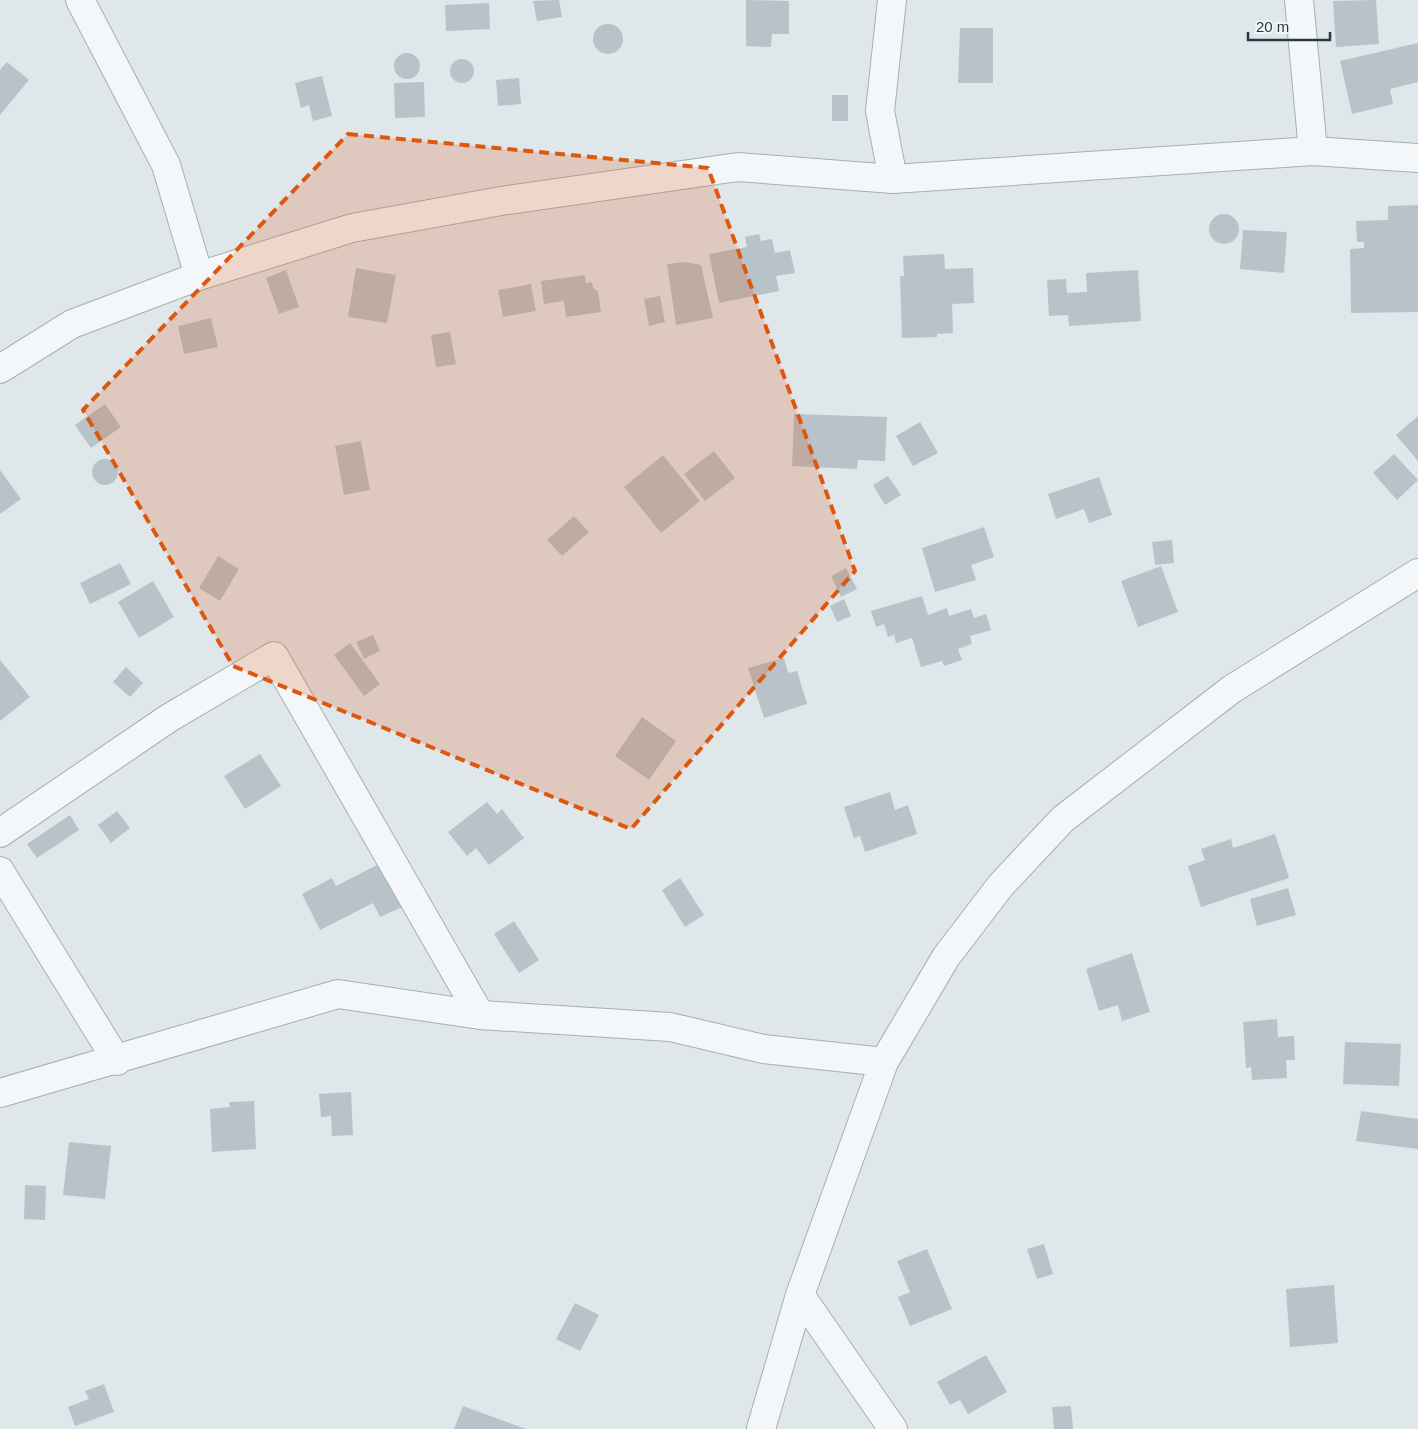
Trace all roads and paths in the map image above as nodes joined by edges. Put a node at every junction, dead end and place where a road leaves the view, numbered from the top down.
1 (80, 0) edge
2 (892, 0) edge
3 (1299, 0) edge
4 (1314, 151) junction
5 (1418, 158) edge
6 (893, 179) junction
7 (199, 276) junction
8 (0, 369) edge
9 (1418, 573) edge
10 (0, 833) edge
11 (0, 871) edge
12 (480, 1015) junction
13 (117, 1060) junction
14 (884, 1062) junction
15 (0, 1093) edge
16 (800, 1295) junction
17 (762, 1429) edge
18 (893, 1429) edge

1 - 7 street
2 - 6 street
3 - 4 street
4 - 5 street
4 - 6 street
6 - 7 street
7 - 8 street
9 - 14 street
10 - 12 street
11 - 13 street
12 - 13 street
12 - 14 street
13 - 15 street
14 - 16 street
16 - 17 street
16 - 18 street

